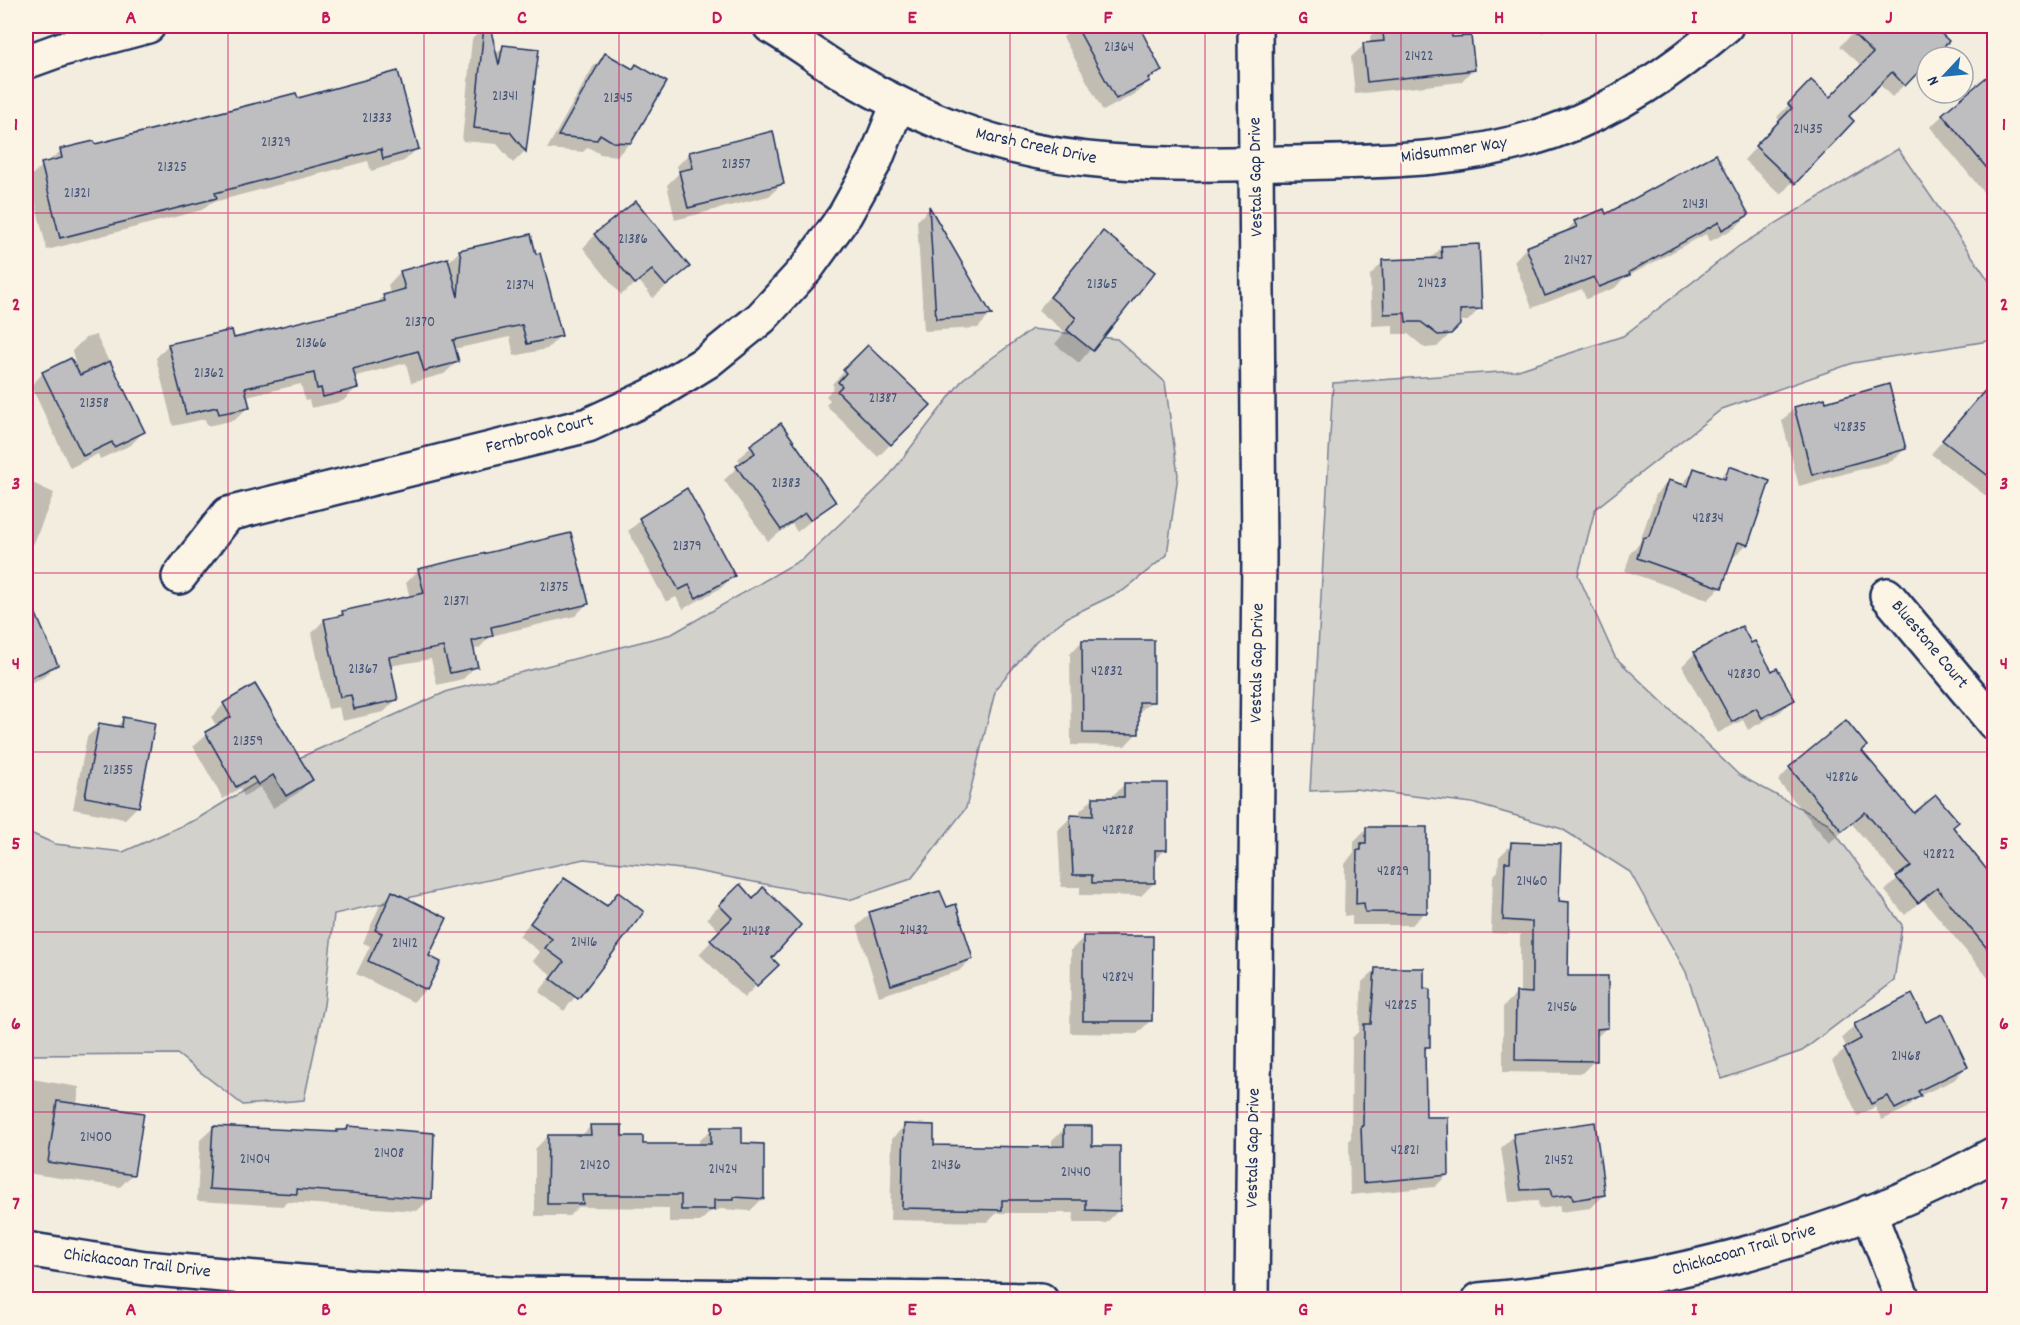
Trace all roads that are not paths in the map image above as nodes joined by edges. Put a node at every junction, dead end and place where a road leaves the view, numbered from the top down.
1 (148, 26) edge
2 (770, 26) edge
3 (1255, 26) edge
4 (1726, 26) edge
5 (26, 62) edge
6 (898, 104) junction
7 (1257, 163) junction
8 (179, 577) dead end
9 (1887, 595) dead end
10 (1995, 723) edge
11 (1995, 1154) edge
12 (1869, 1212) junction
13 (26, 1249) edge
14 (356, 1293) edge
15 (1041, 1299) edge
16 (1252, 1299) edge
17 (1479, 1299) edge
18 (1904, 1299) edge

1 - 5 street
2 - 6 street, Marsh Creek Drive
3 - 7 street, Vestals Gap Drive
4 - 7 street, Midsummer Way
6 - 7 street, Marsh Creek Drive
6 - 8 street, Fernbrook Court
7 - 16 street, Vestals Gap Drive
9 - 10 street, Bluestone Court
11 - 12 street, Chickacoan Trail Drive
12 - 17 street, Chickacoan Trail Drive
12 - 18 street
13 - 14 street, Chickacoan Trail Drive
14 - 15 street, Chickacoan Trail Drive

